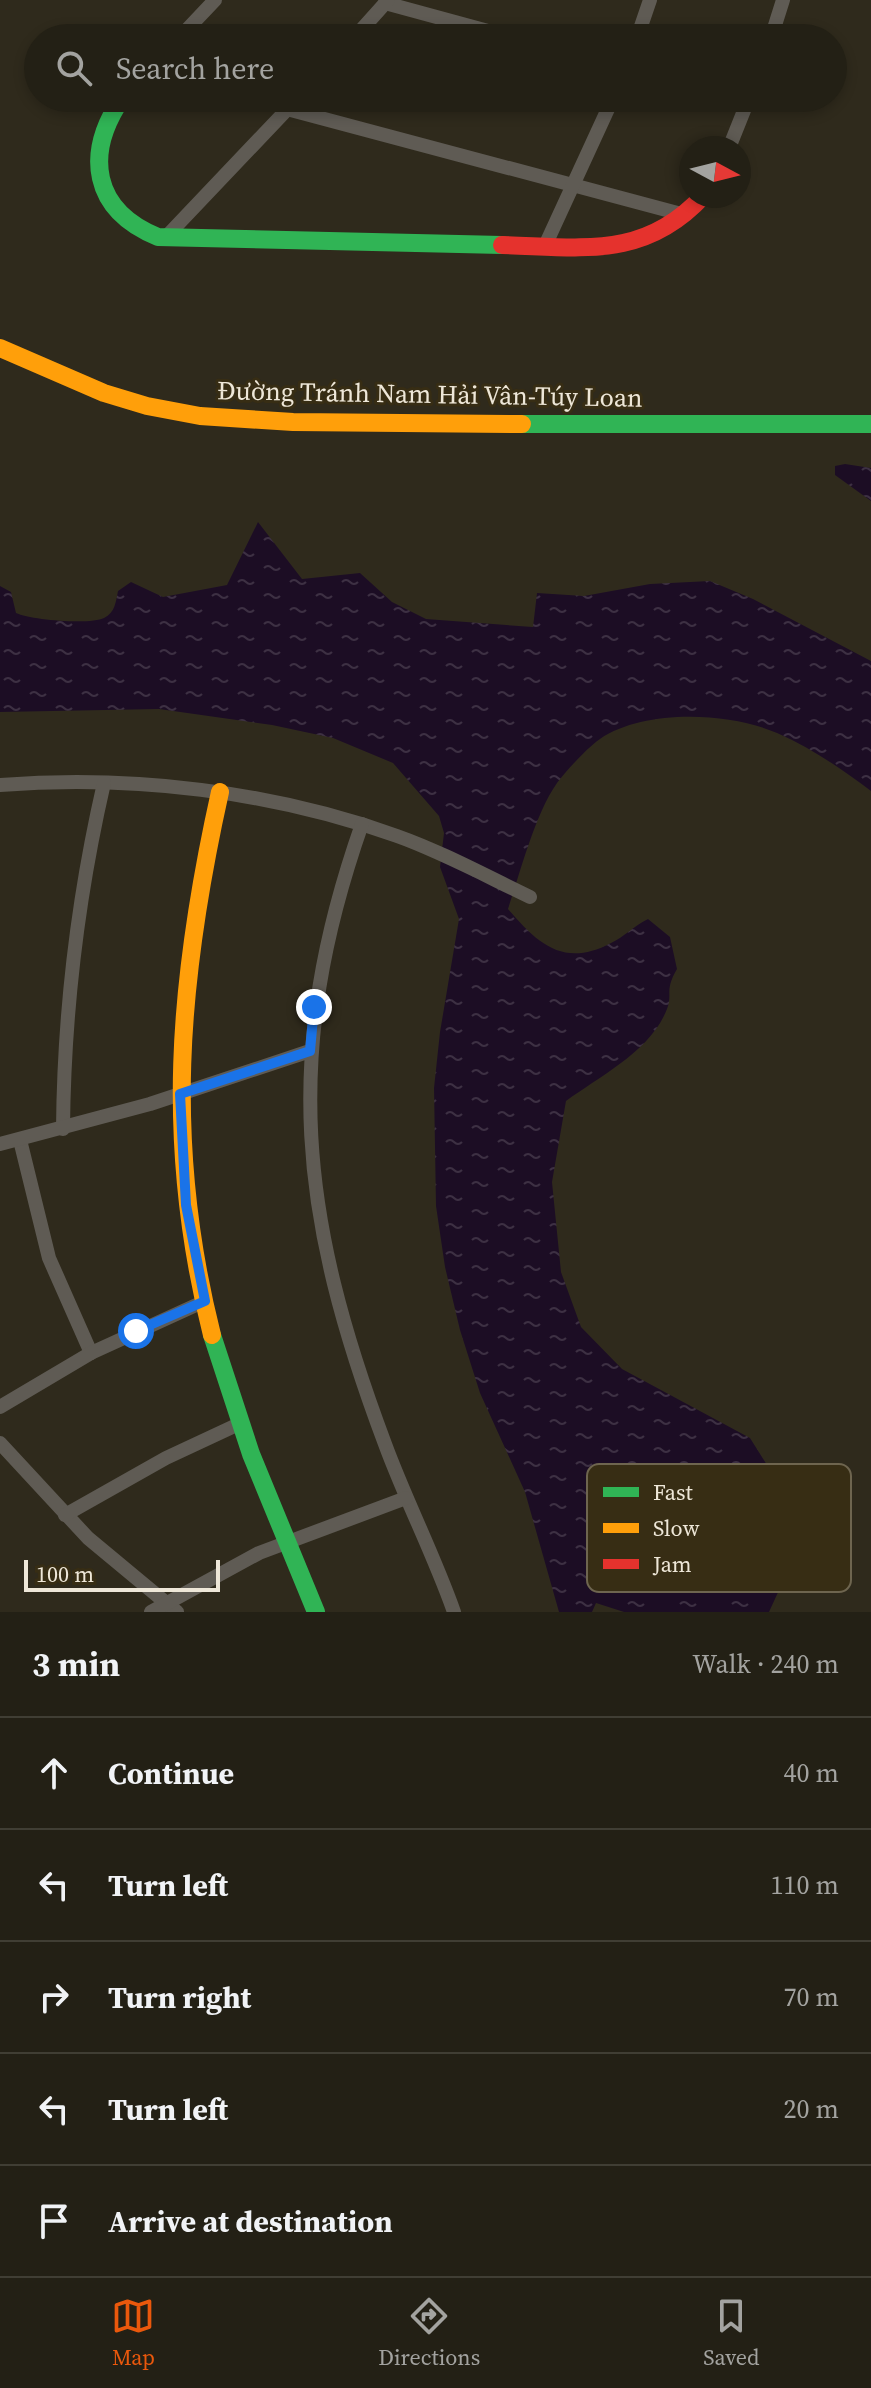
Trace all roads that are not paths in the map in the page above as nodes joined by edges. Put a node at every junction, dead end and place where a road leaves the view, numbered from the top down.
1 (215, 0) edge
2 (650, 0) edge
3 (783, 0) edge
4 (387, 2) edge
5 (192, 24) edge
6 (367, 24) edge
7 (465, 24) edge
8 (642, 24) edge
9 (775, 24) edge
10 (114, 112) edge
11 (284, 112) edge
12 (320, 112) edge
13 (607, 112) edge
14 (743, 112) edge
15 (734, 136) edge
16 (575, 186) junction
17 (692, 208) edge
18 (685, 215) junction
19 (165, 238) junction
20 (544, 248) junction
21 (0, 348) edge
22 (871, 424) edge
23 (104, 783) junction
24 (0, 785) edge
25 (220, 792) junction
26 (362, 824) junction
27 (530, 897) dead end
28 (310, 1051) junction
29 (180, 1094) junction
30 (63, 1129) junction
31 (20, 1140) junction
32 (0, 1144) edge
33 (205, 1301) junction
34 (91, 1353) junction
35 (0, 1407) edge
36 (241, 1423) junction
37 (0, 1443) edge
38 (406, 1498) junction
39 (65, 1515) junction
40 (285, 1542) junction
41 (171, 1608) edge
42 (151, 1612) edge
43 (316, 1612) edge
44 (454, 1612) edge

1 - 5 street
2 - 8 street
3 - 9 street
4 - 6 street
4 - 7 street
10 - 19 main road
11 - 19 street
12 - 16 street
13 - 16 street
14 - 15 street
16 - 18 street
16 - 20 street
17 - 18 main road
18 - 20 main road
19 - 20 main road
21 - 22 main road, Đường Tránh Nam Hải Vân-Túy Loan
23 - 24 street
23 - 25 street
23 - 30 street
25 - 26 street
25 - 29 main road
26 - 27 street
26 - 28 street
28 - 29 street
28 - 38 street
29 - 30 street
29 - 33 main road
30 - 31 street
31 - 32 street
31 - 34 street
33 - 34 street
33 - 36 main road
34 - 35 street
36 - 39 street
36 - 40 main road
37 - 39 street
38 - 40 street
38 - 44 street
39 - 41 street
40 - 41 street
40 - 43 main road
41 - 42 street

